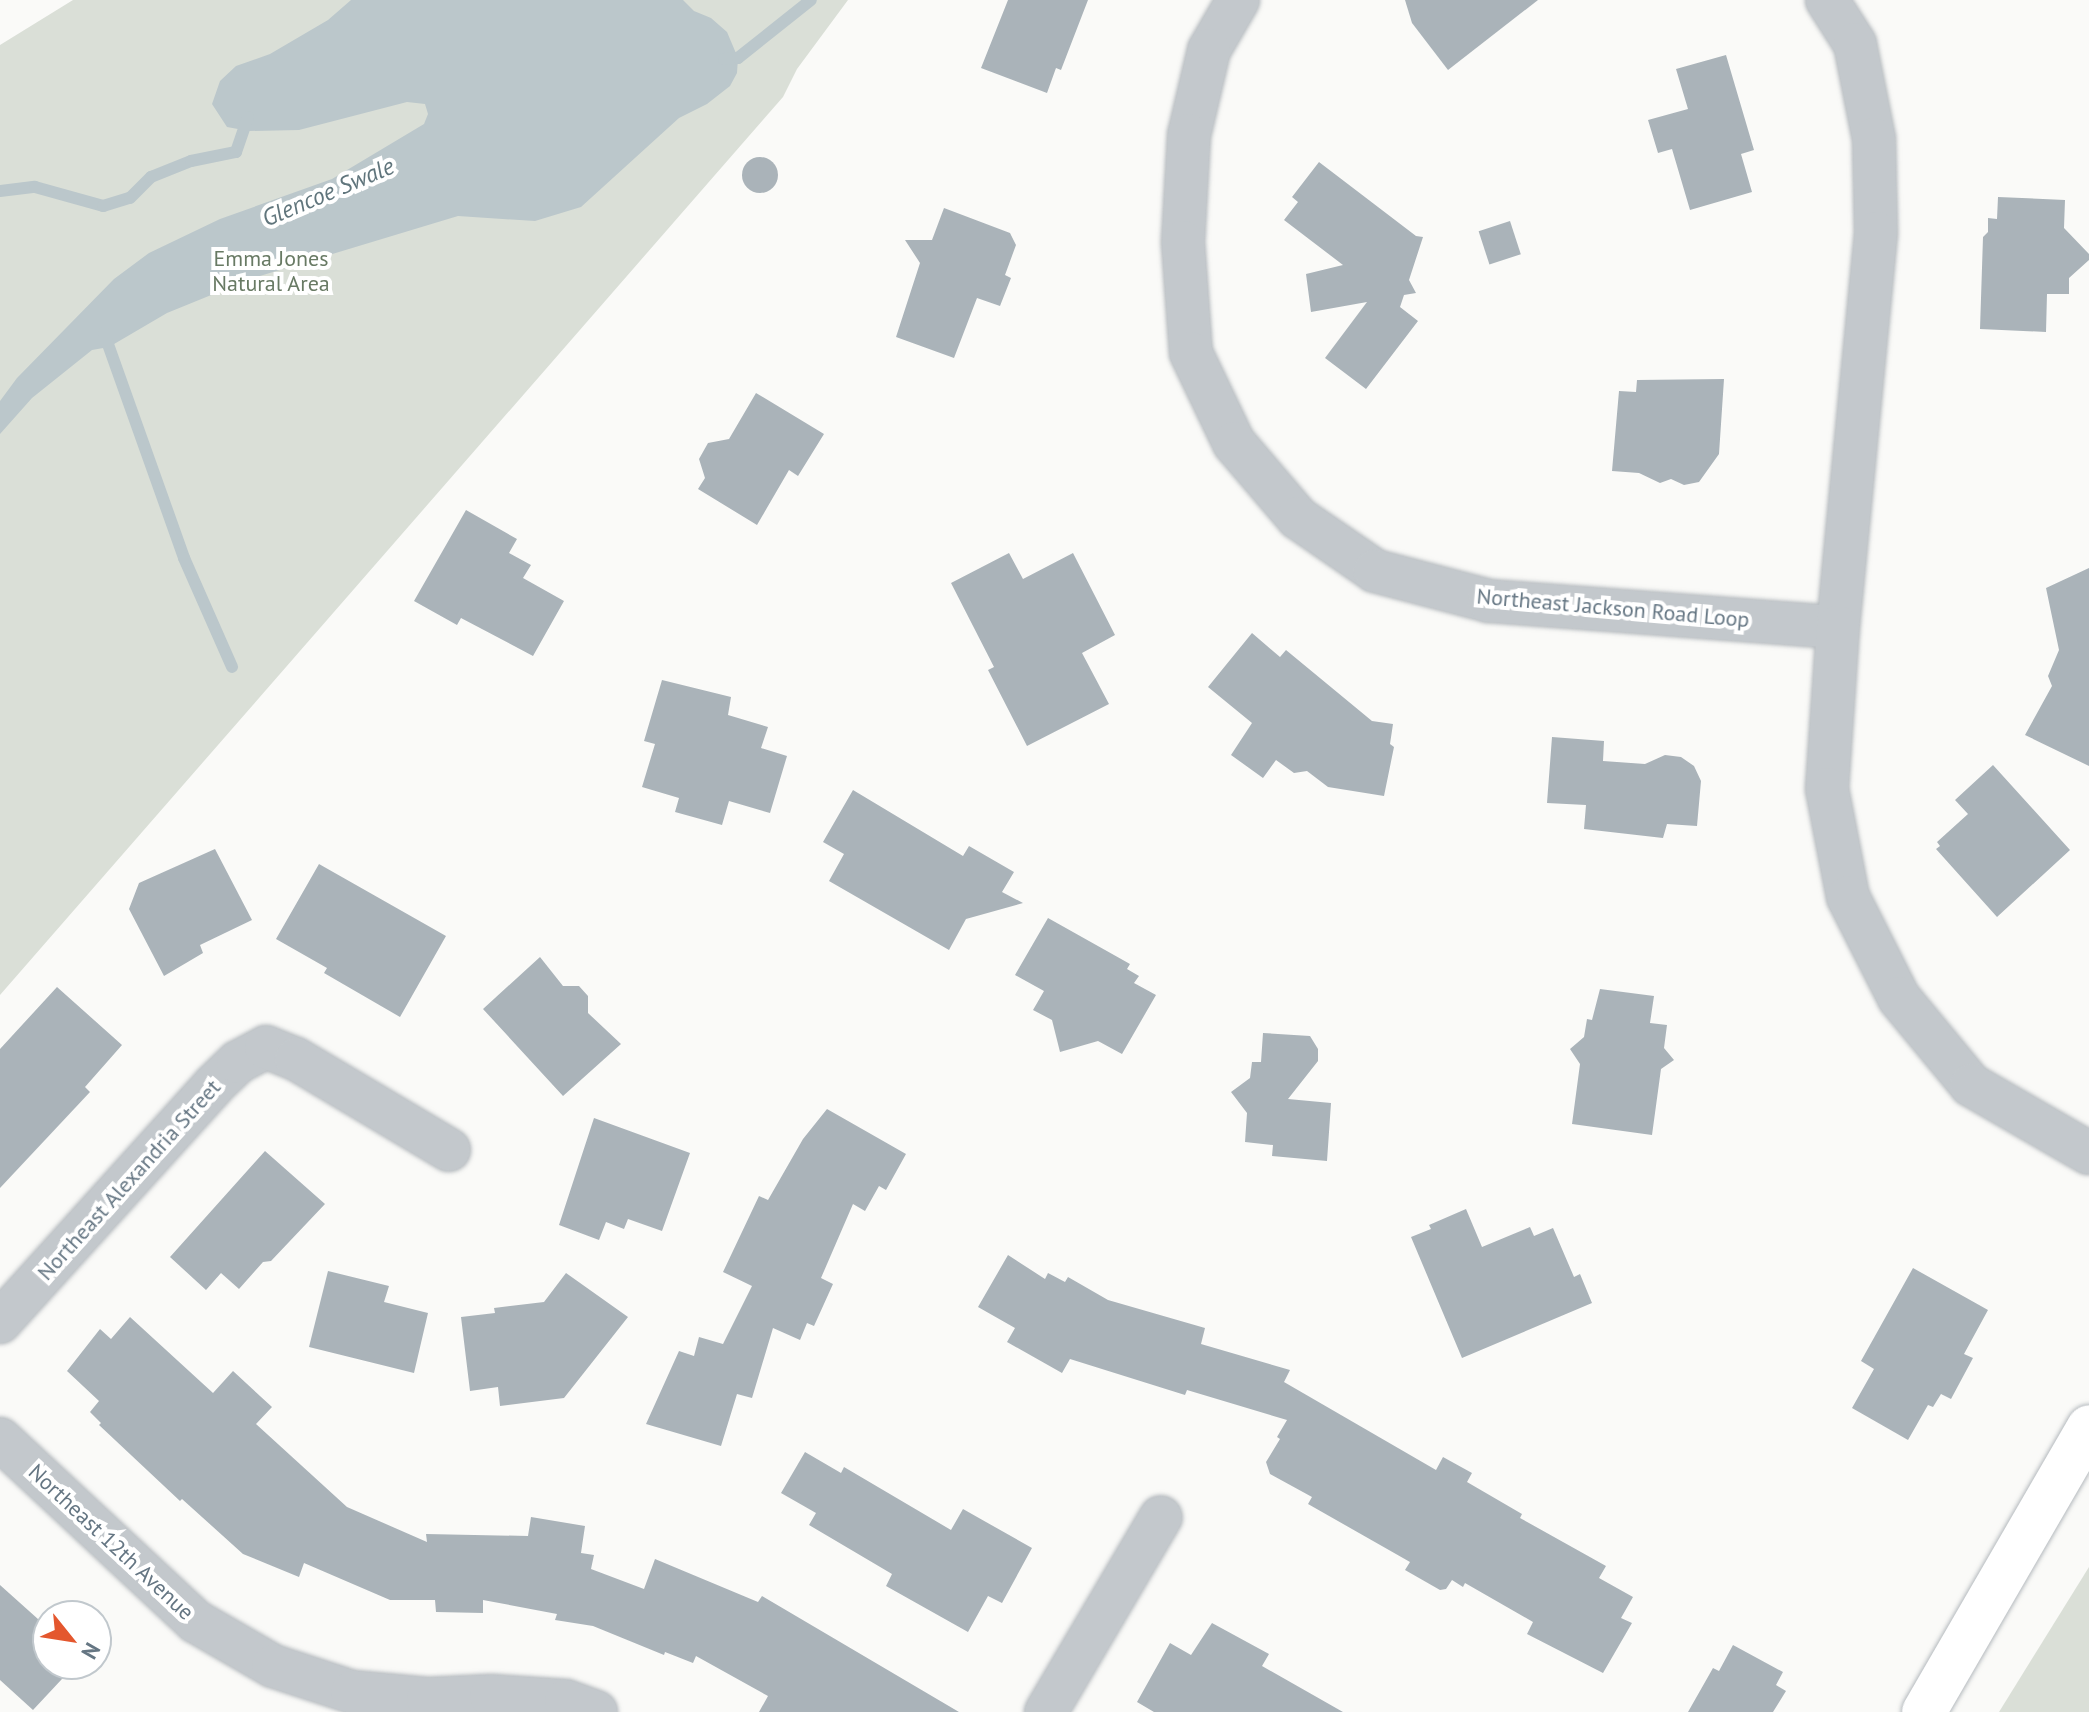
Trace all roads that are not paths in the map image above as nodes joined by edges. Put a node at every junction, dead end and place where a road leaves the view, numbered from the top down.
1 (1238, 0) edge
2 (1827, 0) edge
3 (1838, 627) junction
4 (449, 1150) dead end
5 (2089, 1153) edge
6 (0, 1322) edge
7 (2089, 1427) edge
8 (0, 1439) edge
9 (1161, 1517) dead end
10 (427, 1705) edge
11 (596, 1712) edge
12 (1046, 1712) edge
13 (1924, 1712) edge

1 - 3 street, Northeast Jackson Road Loop
2 - 3 street
3 - 5 street
4 - 6 street, Northeast Alexandria Street
7 - 13 main road
8 - 10 street, Northeast 12th Avenue
9 - 12 street
10 - 11 street, Northeast 12th Avenue

